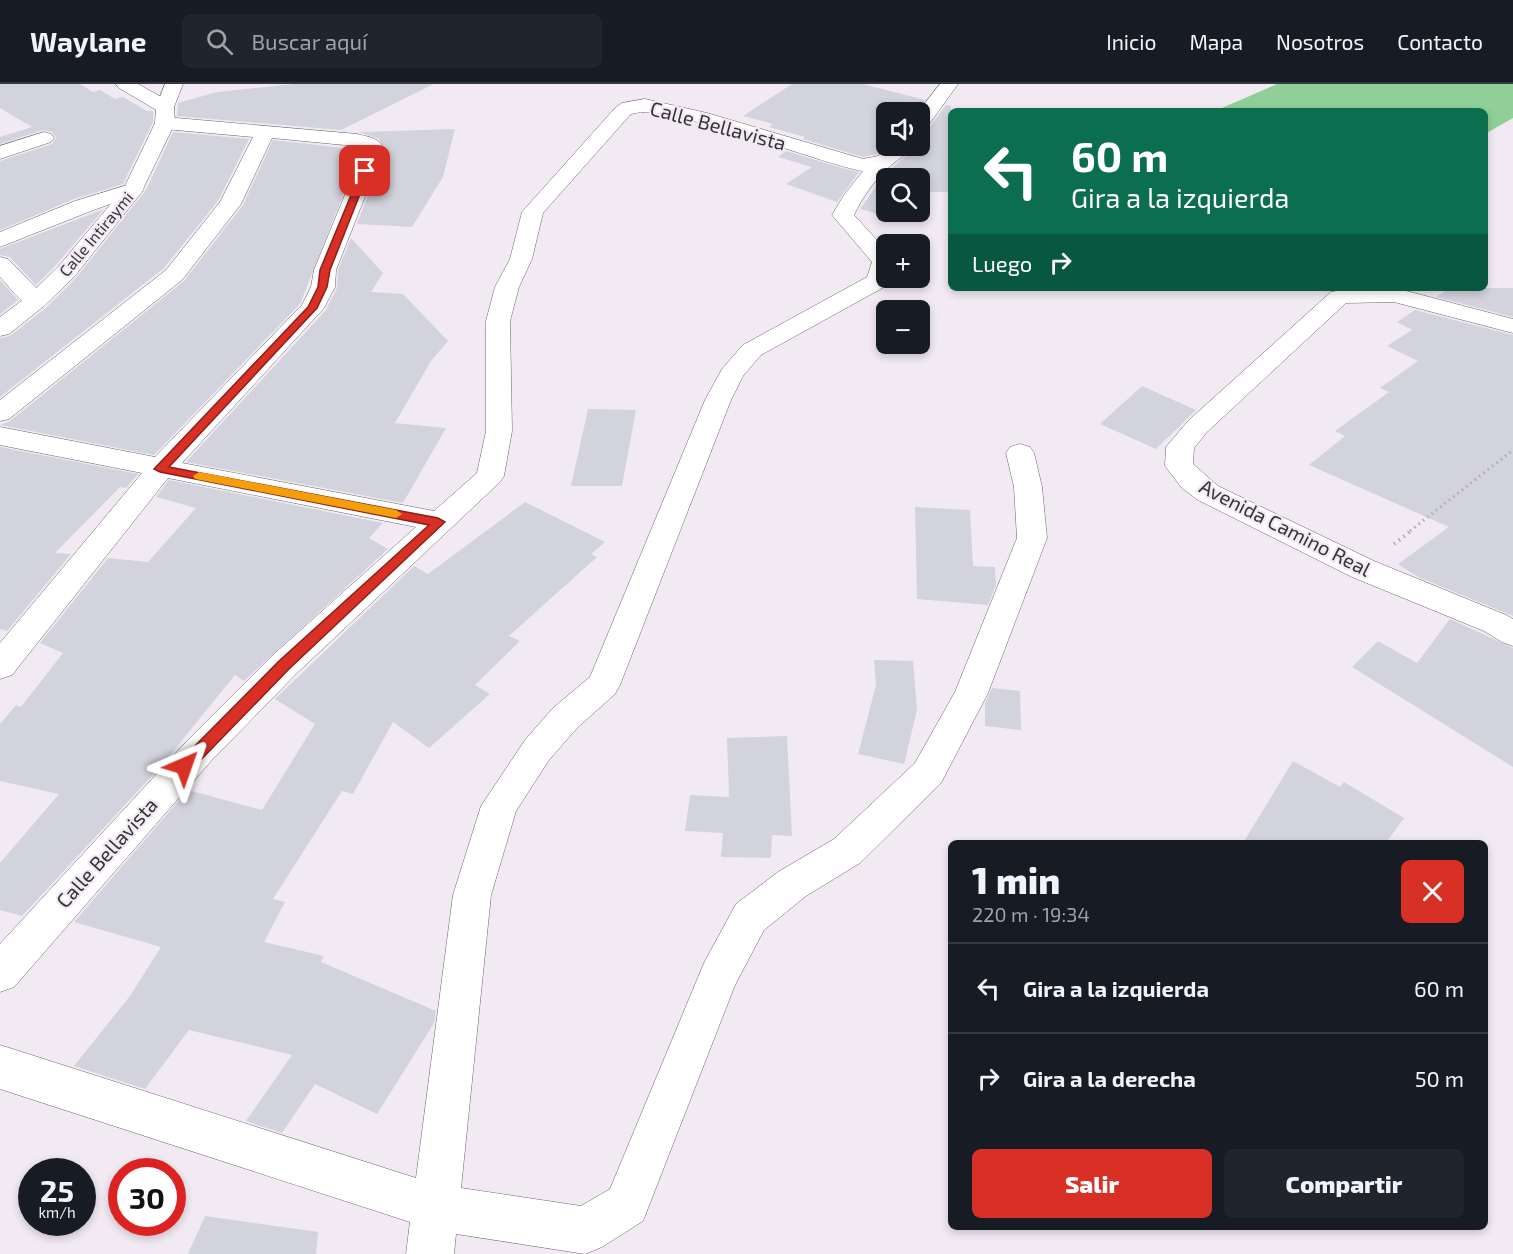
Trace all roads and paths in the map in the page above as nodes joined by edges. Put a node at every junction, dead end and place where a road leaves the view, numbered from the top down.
1 (125, 84) edge
2 (174, 84) edge
3 (949, 84) edge
4 (930, 110) edge
5 (165, 115) junction
6 (265, 133) junction
7 (44, 138) dead end
8 (0, 153) edge
9 (888, 156) edge
10 (890, 156) edge
11 (134, 189) junction
12 (0, 240) edge
13 (0, 264) edge
14 (36, 301) junction
15 (1513, 326) edge
16 (0, 329) edge
17 (0, 413) edge
18 (0, 436) edge
19 (1513, 450) edge
20 (1020, 453) dead end
21 (160, 469) junction
22 (438, 522) junction
23 (1363, 569) junction
24 (1513, 634) edge
25 (0, 666) edge
26 (0, 973) edge
27 (0, 1067) edge
28 (435, 1207) junction
29 (430, 1254) edge

1 - 5 street
2 - 5 street, Calle Intiraymi
3 - 4 street
5 - 6 street
5 - 11 street, Calle Intiraymi
6 - 17 street
6 - 21 street
7 - 8 street
9 - 22 street, Calle Bellavista
10 - 28 street
11 - 12 street
11 - 14 street, Calle Intiraymi
13 - 14 street
14 - 16 street, Calle Intiraymi
15 - 23 street, Avenida Camino Real
18 - 21 street
19 - 23 path
20 - 28 street
21 - 22 street
21 - 25 street
22 - 26 street, Calle Bellavista
23 - 24 street, Avenida Camino Real
27 - 28 street
28 - 29 street

